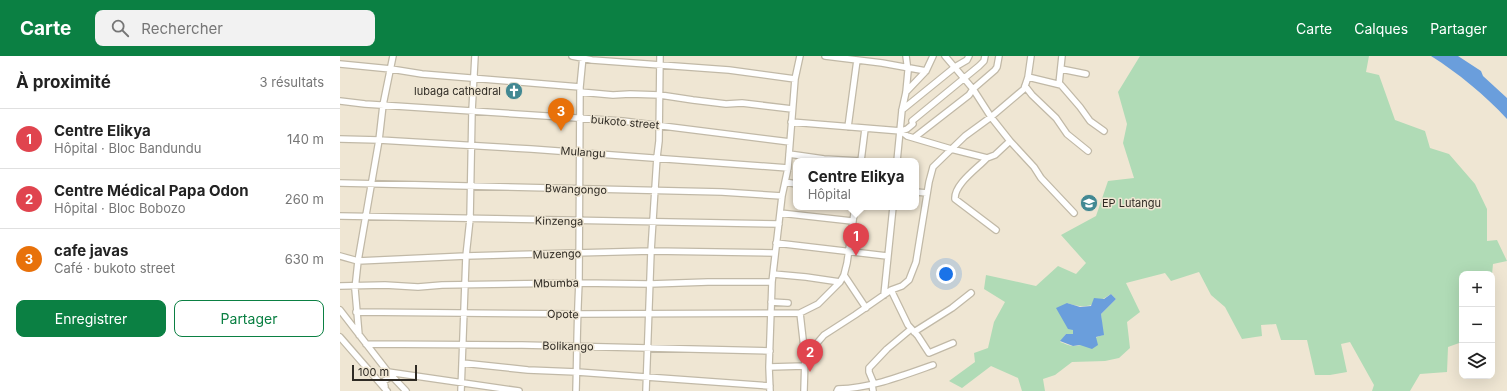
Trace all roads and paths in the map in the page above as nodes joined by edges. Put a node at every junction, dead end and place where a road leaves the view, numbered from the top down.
1 (393, 56) edge
2 (475, 56) edge
3 (572, 56) edge
4 (660, 56) edge
5 (800, 56) edge
6 (825, 56) edge
7 (906, 56) edge
8 (933, 56) edge
9 (945, 56) edge
10 (969, 56) edge
11 (985, 56) edge
12 (999, 56) edge
13 (1031, 56) edge
14 (1062, 56) edge
15 (582, 57) edge
16 (867, 59) edge
17 (857, 60) junction
18 (340, 64) edge
19 (660, 64) junction
20 (955, 67) junction
21 (907, 68) junction
22 (1061, 68) junction
23 (391, 69) junction
24 (926, 72) junction
25 (1086, 74) dead end
26 (1028, 77) junction
27 (474, 78) junction
28 (964, 78) junction
29 (795, 79) junction
30 (1059, 84) junction
31 (1025, 86) junction
32 (973, 89) junction
33 (580, 90) junction
34 (906, 92) junction
35 (660, 95) junction
36 (340, 101) edge
37 (383, 105) junction
38 (792, 109) junction
39 (902, 110) junction
40 (472, 111) junction
41 (991, 117) junction
42 (580, 118) junction
43 (791, 122) junction
44 (659, 125) junction
45 (848, 127) junction
46 (865, 128) junction
47 (901, 131) junction
48 (1104, 131) dead end
49 (915, 138) junction
50 (340, 139) edge
51 (379, 140) junction
52 (1010, 141) junction
53 (790, 142) junction
54 (472, 145) junction
55 (951, 149) junction
56 (1088, 151) dead end
57 (579, 152) junction
58 (789, 154) junction
59 (657, 157) junction
60 (817, 158) edge
61 (861, 158) edge
62 (897, 158) edge
63 (987, 158) junction
64 (788, 168) junction
65 (786, 182) junction
66 (340, 183) edge
67 (793, 183) edge
68 (370, 184) junction
69 (470, 186) junction
70 (579, 189) junction
71 (655, 191) junction
72 (919, 192) edge
73 (927, 193) junction
74 (782, 196) junction
75 (854, 210) edge
76 (893, 210) edge
77 (780, 213) junction
78 (1074, 213) dead end
79 (340, 216) edge
80 (364, 217) junction
81 (470, 219) junction
82 (578, 221) junction
83 (852, 221) junction
84 (653, 223) junction
85 (779, 224) junction
86 (996, 230) dead end
87 (776, 243) junction
88 (650, 251) junction
89 (848, 251) junction
90 (578, 253) junction
91 (775, 253) junction
92 (340, 256) edge
93 (466, 256) junction
94 (887, 256) junction
95 (358, 261) junction
96 (772, 274) junction
97 (844, 275) junction
98 (772, 282) junction
99 (840, 282) junction
100 (578, 283) junction
101 (465, 284) junction
102 (650, 284) junction
103 (340, 286) edge
104 (356, 286) junction
105 (891, 290) junction
106 (971, 293) dead end
107 (884, 295) junction
108 (771, 302) junction
109 (788, 303) dead end
110 (866, 308) junction
111 (340, 310) edge
112 (356, 312) junction
113 (465, 312) junction
114 (770, 313) junction
115 (800, 313) junction
116 (577, 314) junction
117 (648, 314) junction
118 (913, 330) junction
119 (359, 335) junction
120 (340, 337) edge
121 (953, 343) dead end
122 (366, 344) junction
123 (463, 345) junction
124 (578, 346) junction
125 (647, 348) junction
126 (770, 351) junction
127 (805, 357) junction
128 (462, 363) junction
129 (805, 366) junction
130 (933, 366) dead end
131 (769, 367) junction
132 (576, 372) junction
133 (390, 374) junction
134 (646, 377) junction
135 (461, 382) junction
136 (873, 384) junction
137 (770, 388) edge
138 (387, 391) edge
139 (406, 391) edge
140 (461, 391) edge
141 (519, 391) edge
142 (576, 391) edge
143 (646, 391) edge
144 (804, 391) edge
145 (837, 391) edge
146 (873, 391) edge

1 - 23 street
2 - 27 street
3 - 15 street
4 - 19 street
5 - 29 street
6 - 17 street
7 - 21 street
8 - 24 street
9 - 20 street
10 - 20 street
11 - 28 street
12 - 32 street
13 - 26 street
14 - 22 street
15 - 19 street
15 - 33 street
16 - 17 street
16 - 21 street
17 - 45 street
18 - 23 street
19 - 29 street
19 - 35 street
20 - 28 street
20 - 39 street
21 - 24 street
21 - 34 street
22 - 25 street
22 - 30 street
23 - 27 street
23 - 37 street
24 - 34 street
26 - 30 street
26 - 31 street
27 - 33 street
27 - 40 street
28 - 32 street
28 - 47 street
29 - 38 street
30 - 48 street
31 - 41 street
31 - 56 street
32 - 41 street
32 - 49 street
33 - 35 street
33 - 42 street
34 - 39 street
35 - 38 street
35 - 44 street
36 - 37 street, bukoto street
37 - 40 street, bukoto street
37 - 51 street
38 - 43 street
39 - 47 street
40 - 42 street, bukoto street
40 - 54 street
41 - 52 street
41 - 55 street
42 - 44 street, bukoto street
42 - 57 street
43 - 45 street
43 - 53 street
44 - 53 street, bukoto street
44 - 59 street
45 - 46 street
46 - 47 street
46 - 61 street
47 - 49 street
47 - 62 street
49 - 55 street
50 - 51 street, Mulangu
51 - 54 street, Mulangu
51 - 68 street
52 - 63 street
52 - 78 street
53 - 58 street
54 - 57 street, Mulangu
54 - 69 street
55 - 63 street
55 - 73 street
57 - 59 street, Mulangu
57 - 70 street
58 - 60 street
58 - 64 street
59 - 64 street, Mulangu
59 - 71 street
63 - 86 street
64 - 65 street
65 - 67 street
65 - 74 street
66 - 68 street, Bwangongo
68 - 69 street, Bwangongo
68 - 80 street
69 - 70 street, Bwangongo
69 - 81 street
70 - 71 street, Bwangongo
70 - 82 street
71 - 74 street, Bwangongo
71 - 84 street
72 - 73 street
73 - 105 street
74 - 77 street
75 - 83 street
76 - 94 street
77 - 83 street
77 - 85 street
79 - 80 street, Kinzenga
80 - 81 street, Kinzenga
80 - 95 street
81 - 82 street, Kinzenga
81 - 93 street
82 - 84 street, Kinzenga
82 - 90 street
83 - 89 street
84 - 85 street, Kinzenga
84 - 88 street
85 - 87 street
87 - 89 street
87 - 91 street
88 - 90 street, Muzengo
88 - 91 street, Muzengo
88 - 102 street
89 - 94 street
89 - 97 street
90 - 93 street, Muzengo
90 - 100 street
91 - 96 street
92 - 95 street, Muzengo
93 - 95 street, Muzengo
93 - 101 street
94 - 107 street
95 - 104 street
96 - 98 street
96 - 99 street
97 - 99 street
97 - 110 street
98 - 102 street, Mbumba
98 - 108 street
99 - 115 street
100 - 101 street, Mbumba
100 - 102 street, Mbumba
100 - 116 street
101 - 104 street, Mbumba
101 - 113 street
102 - 117 street
103 - 104 street, Mbumba
104 - 112 street
105 - 107 street
105 - 118 street
106 - 118 street
107 - 110 street
108 - 109 street
108 - 114 street
110 - 127 street
111 - 119 street
112 - 113 street, Opote
112 - 119 street
113 - 116 street, Opote
113 - 123 street
114 - 115 street, Opote
114 - 117 street, Opote
114 - 126 street
115 - 127 street
116 - 117 street, Opote
116 - 124 street
117 - 125 street
118 - 121 street
118 - 136 street
119 - 122 street
120 - 138 street
122 - 123 street, Bolikango
122 - 133 street
123 - 124 street, Bolikango
123 - 128 street
124 - 125 street, Bolikango
124 - 132 street
125 - 126 street, Bolikango
125 - 134 street
126 - 131 street
127 - 129 street
128 - 132 street
128 - 135 street
129 - 131 street
129 - 144 street
130 - 136 street
131 - 137 street
132 - 134 street
132 - 142 street
133 - 135 street
133 - 138 street
133 - 139 street
134 - 137 street
134 - 143 street
135 - 140 street
135 - 141 street
136 - 145 street
136 - 146 street

